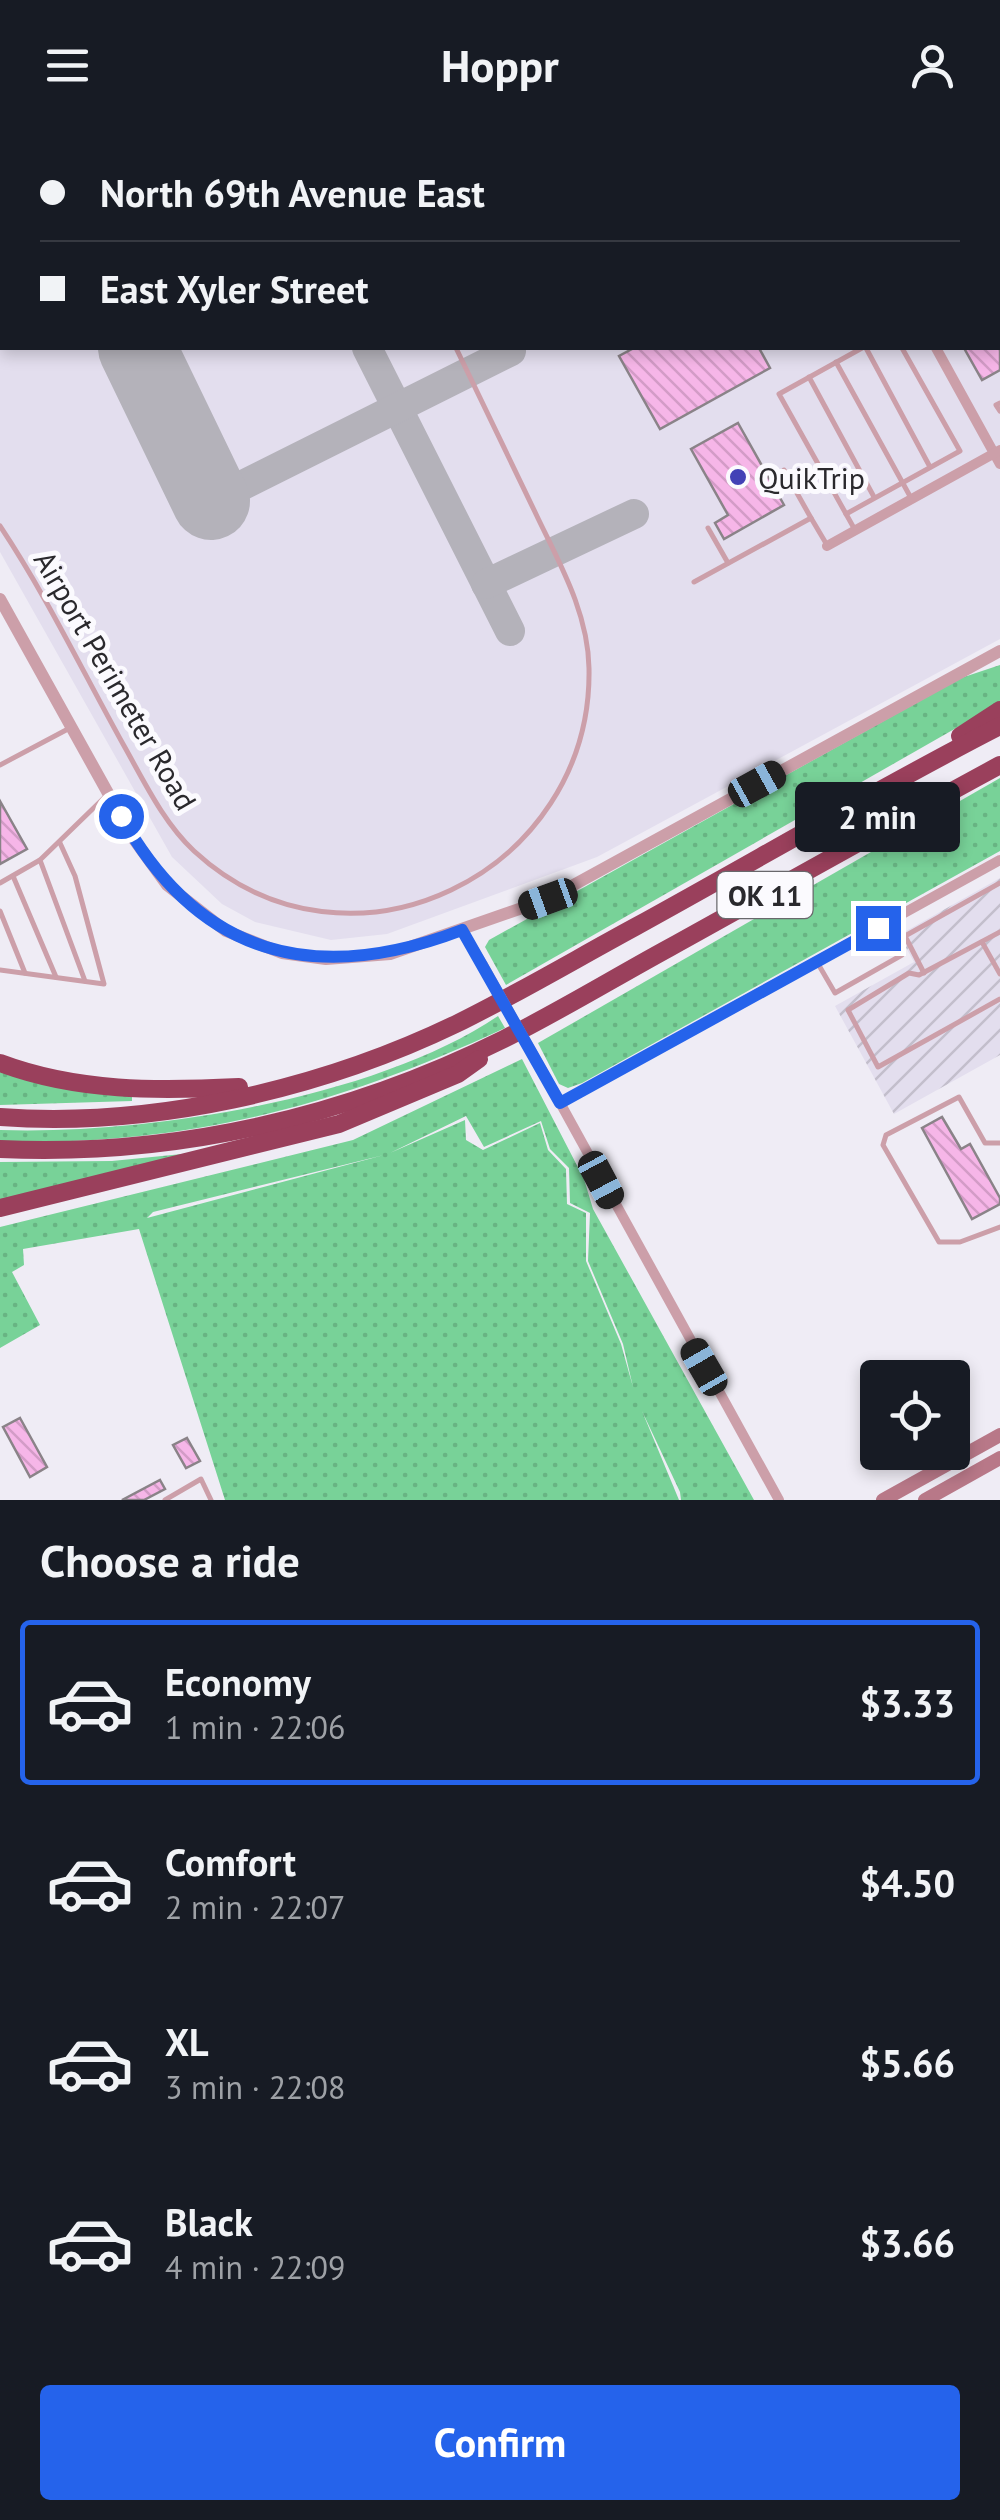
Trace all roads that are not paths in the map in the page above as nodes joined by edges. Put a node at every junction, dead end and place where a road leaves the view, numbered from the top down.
1 (457, 350) edge
2 (860, 350) edge
3 (865, 350) edge
4 (903, 350) edge
5 (937, 350) edge
6 (836, 362) junction
7 (808, 377) junction
8 (1000, 403) edge
9 (1000, 411) edge
10 (960, 451) junction
11 (998, 456) edge
12 (930, 467) junction
13 (968, 467) junction
14 (784, 470) dead end
15 (902, 482) junction
16 (875, 498) junction
17 (911, 498) junction
18 (846, 514) junction
19 (811, 518) junction
20 (0, 526) edge
21 (708, 528) dead end
22 (855, 530) junction
23 (827, 546) joint
24 (728, 563) junction
25 (694, 582) dead end
26 (0, 598) edge
27 (1000, 651) edge
28 (1000, 710) edge
29 (1000, 726) edge
30 (72, 727) junction
31 (0, 765) edge
32 (1000, 765) edge
33 (109, 793) junction
34 (868, 798) junction
35 (60, 843) junction
36 (40, 860) junction
37 (1000, 860) edge
38 (14, 876) junction
39 (1000, 882) edge
40 (0, 883) edge
41 (0, 911) edge
42 (462, 930) junction
43 (1000, 932) edge
44 (982, 942) junction
45 (902, 955) dead end
46 (816, 962) junction
47 (0, 970) edge
48 (25, 973) junction
49 (924, 973) junction
50 (1000, 974) edge
51 (56, 978) junction
52 (85, 981) junction
53 (1000, 998) edge
54 (506, 1038) junction
55 (0, 1063) edge
56 (290, 1084) junction
57 (560, 1103) junction
58 (0, 1118) edge
59 (999, 1146) edge
60 (0, 1150) edge
61 (0, 1208) edge
62 (1000, 1227) edge
63 (1000, 1435) edge
64 (1000, 1458) edge
65 (165, 1500) edge
66 (210, 1500) edge
67 (779, 1500) edge
68 (883, 1500) edge
69 (925, 1500) edge

1 - 20 lane, Airport Perimeter Road
2 - 6 lane
3 - 12 lane
4 - 10 lane
5 - 11 street
6 - 7 lane
6 - 15 lane
7 - 16 lane
7 - 18 lane
8 - 9 lane
10 - 12 lane
10 - 13 lane
11 - 13 street
12 - 15 lane
13 - 17 street
14 - 19 lane
15 - 16 lane
15 - 17 lane
16 - 18 lane
17 - 22 street
18 - 22 lane
19 - 23 lane
19 - 24 lane
21 - 24 lane
22 - 23 street
24 - 25 lane
26 - 30 street
27 - 42 street
28 - 34 highway
29 - 34 highway, OK 11
30 - 31 lane
30 - 33 street
32 - 54 highway, OK 11
33 - 35 lane
33 - 42 street
34 - 56 highway, OK 11
35 - 36 lane
35 - 52 lane
36 - 38 lane
36 - 52 lane
37 - 46 street
38 - 40 lane
38 - 51 lane
39 - 49 lane
41 - 48 lane
42 - 57 street, bridge
43 - 44 lane
44 - 49 lane
44 - 50 lane
45 - 46 lane
46 - 57 street
47 - 48 lane
48 - 51 lane
49 - 53 lane
51 - 52 lane
54 - 60 highway, OK 11
54 - 61 highway
55 - 56 highway
56 - 58 highway, OK 11
57 - 67 street
59 - 62 lane
63 - 68 main road
64 - 69 main road
65 - 66 lane

